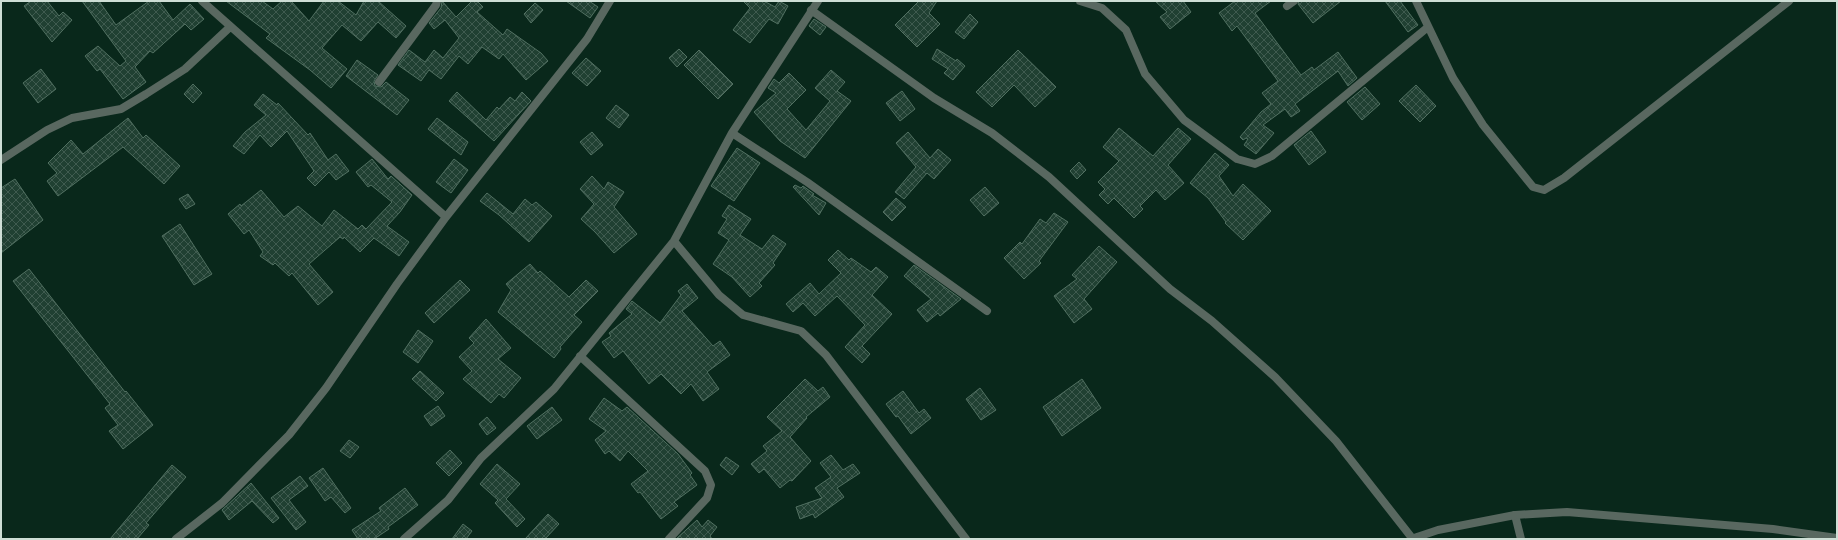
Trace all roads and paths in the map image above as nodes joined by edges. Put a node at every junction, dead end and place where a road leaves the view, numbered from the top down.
1 (202, 1) edge
2 (437, 1) edge
3 (610, 1) edge
4 (818, 1) edge
5 (1080, 1) edge
6 (1294, 1) edge
7 (1416, 1) edge
8 (1789, 1) edge
9 (1287, 6) dead end
10 (811, 10) junction
11 (230, 27) junction
12 (1428, 27) junction
13 (379, 82) dead end
14 (732, 133) junction
15 (1, 160) edge
16 (446, 217) junction
17 (674, 241) junction
18 (988, 311) dead end
19 (580, 356) junction
20 (1515, 515) junction
21 (413, 536) edge
22 (1837, 538) edge
23 (176, 539) edge
24 (404, 539) edge
25 (669, 539) edge
26 (966, 539) edge
27 (1412, 539) edge
28 (1521, 539) edge

1 - 11 street
2 - 13 street
3 - 16 street
4 - 10 street
5 - 12 street
6 - 9 street
7 - 12 street
8 - 12 street
10 - 14 street
10 - 27 street
11 - 15 street
11 - 16 street
14 - 17 street
14 - 18 street
16 - 23 street
17 - 19 street
17 - 26 street
19 - 21 street
19 - 25 street
20 - 22 street
20 - 27 street
20 - 28 street
21 - 24 street

